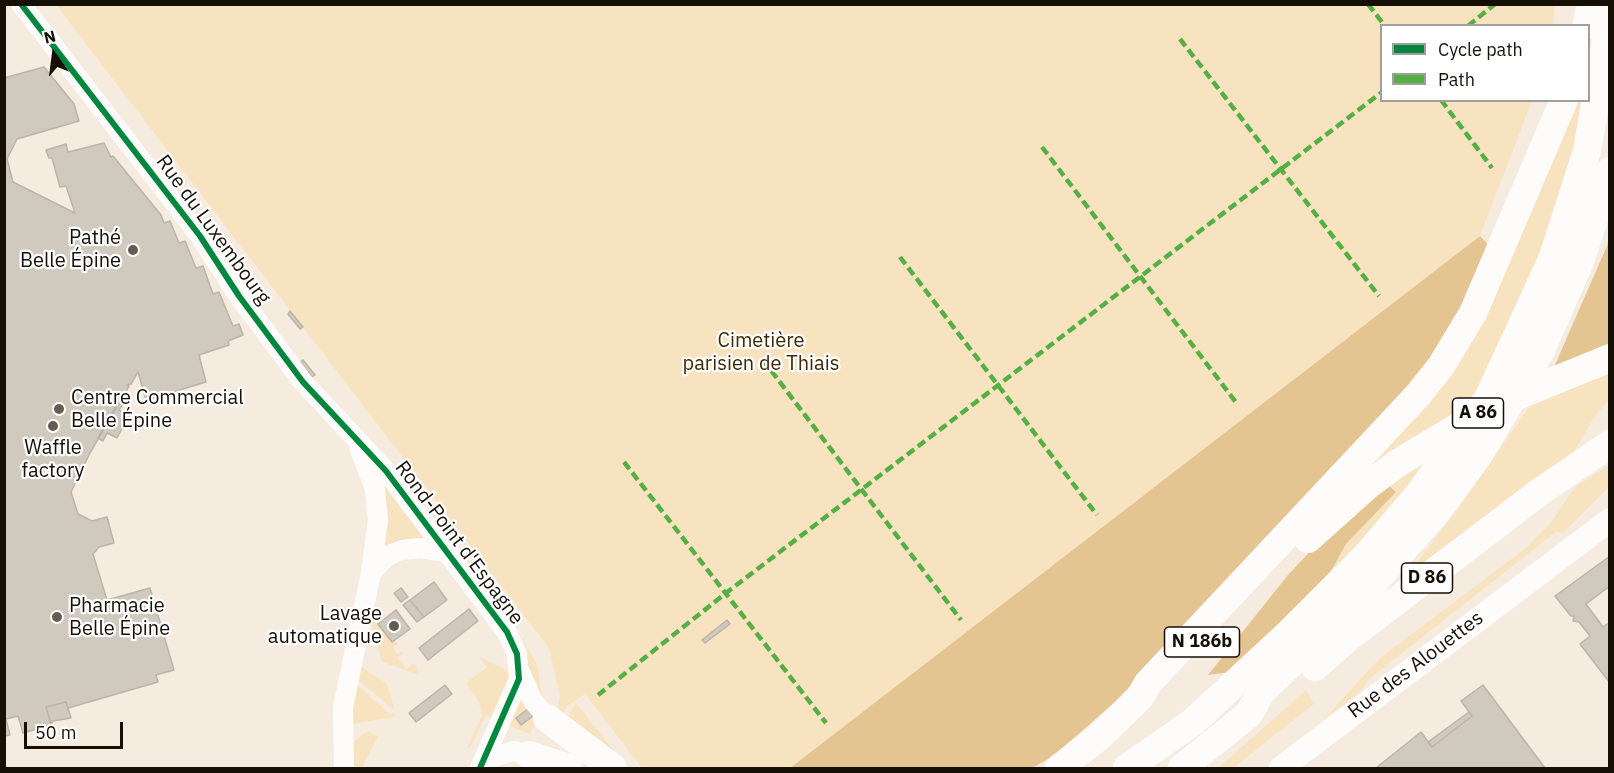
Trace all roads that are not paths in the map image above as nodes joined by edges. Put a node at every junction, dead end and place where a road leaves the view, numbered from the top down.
1 (21, 4) edge
2 (1591, 4) edge
3 (1610, 16) edge
4 (1586, 24) edge
5 (1563, 102) edge
6 (1610, 171) edge
7 (1610, 358) edge
8 (1610, 444) edge
9 (358, 445) junction
10 (1610, 501) edge
11 (1610, 520) edge
12 (448, 552) junction
13 (1552, 562) junction
14 (371, 573) junction
15 (520, 672) junction
16 (1140, 697) junction
17 (1249, 714) junction
18 (547, 718) joint
19 (529, 755) joint
20 (482, 764) edge
21 (344, 768) edge
22 (569, 768) edge
23 (613, 768) edge
24 (1059, 768) edge
25 (1127, 768) edge
26 (1182, 768) edge
27 (1281, 768) edge

1 - 9 street, Rue du Luxembourg
2 - 4 highway
3 - 25 highway, A 86
5 - 16 highway
6 - 17 highway, A 86
7 - 16 highway, N 186b
8 - 17 highway, D 86
9 - 12 street, Rond-Point d'Espagne
9 - 14 street, Rond-Point d'Espagne
10 - 13 main road
11 - 13 main road
12 - 14 street
12 - 15 street, Rond-Point d'Espagne
13 - 27 main road, Rue des Alouettes
14 - 21 street, Rond-Point d'Espagne
15 - 18 street, Rond-Point d'Espagne
15 - 20 street
16 - 24 highway, N 186b
17 - 26 highway, A 86
18 - 23 highway
19 - 20 street
19 - 22 highway

